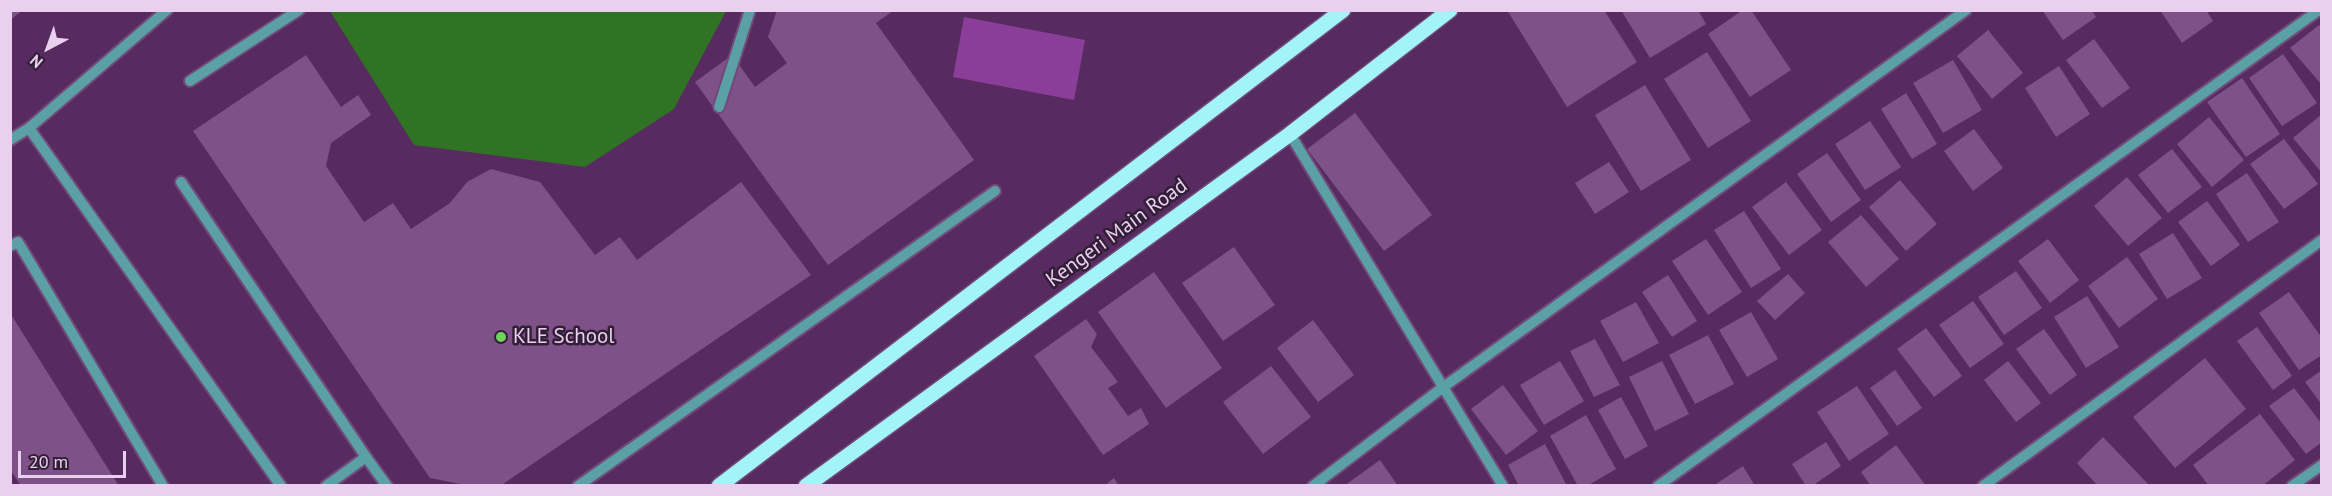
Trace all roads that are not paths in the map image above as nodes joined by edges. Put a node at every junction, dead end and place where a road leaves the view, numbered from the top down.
1 (167, 10) edge
2 (299, 10) edge
3 (750, 10) edge
4 (1343, 10) edge
5 (1450, 10) edge
6 (1966, 10) edge
7 (2319, 10) edge
8 (190, 81) dead end
9 (719, 108) dead end
10 (29, 128) junction
11 (1290, 134) junction
12 (10, 140) edge
13 (180, 182) dead end
14 (995, 191) dead end
15 (2322, 240) edge
16 (10, 246) edge
17 (1442, 388) junction
18 (366, 457) junction
19 (2322, 465) edge
20 (163, 486) edge
21 (281, 486) edge
22 (326, 486) edge
23 (387, 486) edge
24 (578, 486) edge
25 (719, 486) edge
26 (806, 486) edge
27 (1313, 486) edge
28 (1503, 486) edge
29 (1658, 486) edge
30 (1983, 486) edge
31 (2292, 486) edge

1 - 10 street
2 - 8 street
3 - 9 street
4 - 25 main road, Kengeri Main Road
5 - 11 main road, Kengeri Main Road
6 - 17 street
7 - 29 street
10 - 12 street
10 - 21 street
11 - 17 street
11 - 26 main road, Kengeri Main Road
13 - 18 street
14 - 24 street
15 - 30 street
16 - 20 street
17 - 27 street
17 - 28 street
18 - 22 street
18 - 23 street
19 - 31 street

